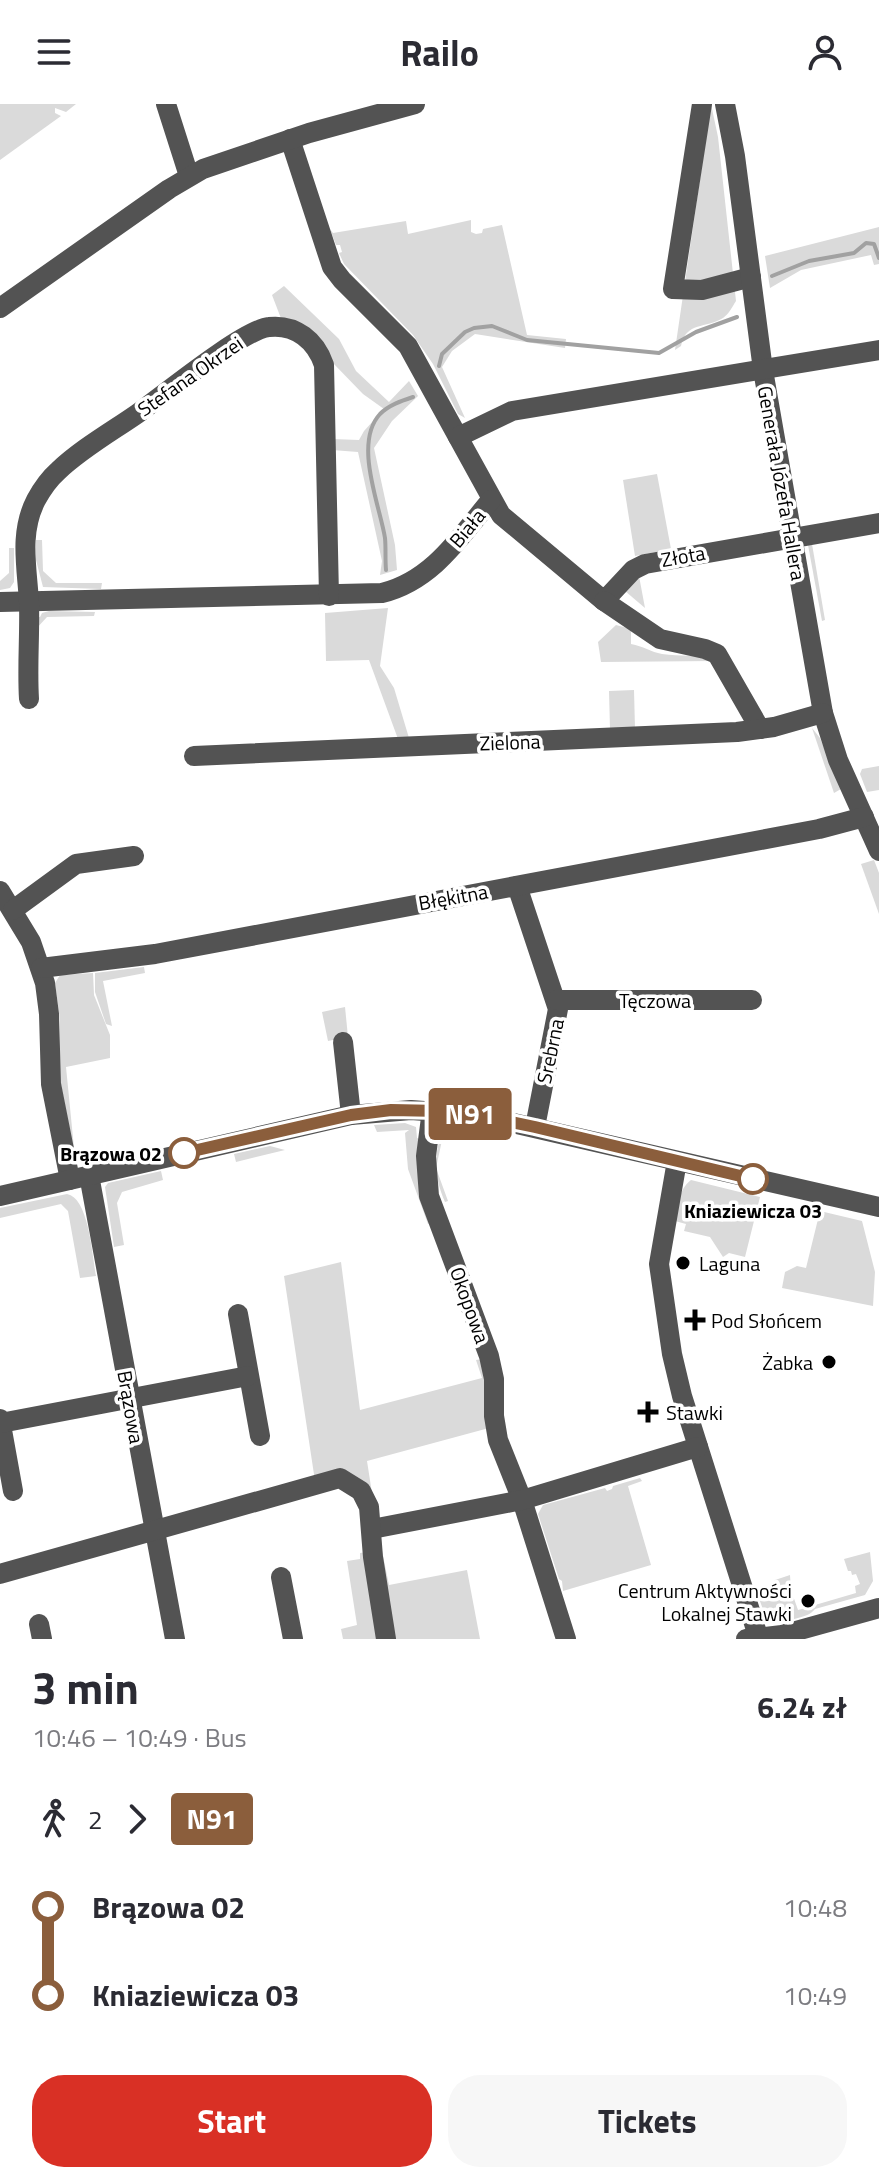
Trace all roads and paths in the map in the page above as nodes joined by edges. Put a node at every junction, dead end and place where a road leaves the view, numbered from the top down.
1 (166, 104) edge
2 (415, 104) edge
3 (702, 104) edge
4 (725, 104) edge
5 (290, 139) junction
6 (189, 176) junction
7 (751, 277) junction
8 (0, 308) edge
9 (879, 350) edge
10 (763, 370) junction
11 (458, 437) junction
12 (491, 500) junction
13 (879, 523) edge
14 (791, 536) junction
15 (329, 596) junction
16 (29, 601) junction
17 (604, 601) junction
18 (0, 602) edge
19 (29, 699) dead end
20 (823, 713) junction
21 (760, 729) junction
22 (194, 756) dead end
23 (864, 817) junction
24 (879, 851) edge
25 (134, 856) dead end
26 (517, 886) junction
27 (0, 891) edge
28 (13, 910) junction
29 (41, 968) junction
30 (557, 1000) junction
31 (752, 1000) dead end
32 (343, 1042) dead end
33 (432, 1110) junction
34 (351, 1115) junction
35 (535, 1127) junction
36 (677, 1161) junction
37 (79, 1178) junction
38 (0, 1196) edge
39 (879, 1207) edge
40 (238, 1314) dead end
41 (248, 1376) junction
42 (129, 1398) junction
43 (0, 1421) edge
44 (260, 1436) dead end
45 (698, 1447) junction
46 (13, 1491) dead end
47 (522, 1500) junction
48 (153, 1529) junction
49 (372, 1529) junction
50 (0, 1574) edge
51 (281, 1577) dead end
52 (879, 1608) edge
53 (783, 1637) edge
54 (752, 1638) edge
55 (175, 1639) edge
56 (293, 1639) edge
57 (386, 1639) edge
58 (566, 1639) edge

1 - 6 street
2 - 5 street
3 - 7 street
4 - 7 street, Generała Józefa Hallera
5 - 6 street
5 - 11 street, Biała
6 - 8 street
7 - 10 street, Generała Józefa Hallera
9 - 10 street
10 - 11 street
10 - 14 street, Generała Józefa Hallera
11 - 12 street, Biała
12 - 15 street, Biała
12 - 17 street
13 - 14 street, Złota
14 - 17 street, Złota
14 - 20 street, Generała Józefa Hallera
15 - 16 street, Biała
15 - 16 street, Stefana Okrzei
16 - 18 street, Biała
16 - 19 street
17 - 21 street
20 - 21 street, Zielona
20 - 23 street, Generała Józefa Hallera
21 - 22 street, Zielona
23 - 24 street, Generała Józefa Hallera
23 - 26 street, Błękitna
25 - 28 street
26 - 29 street, Błękitna
26 - 30 street, Srebrna
27 - 28 street, Brązowa
28 - 29 street, Brązowa
29 - 37 street, Brązowa
30 - 31 street, Tęczowa
30 - 35 street, Srebrna
32 - 34 street
33 - 34 street
33 - 35 street
33 - 47 street, Okopowa
34 - 37 street
35 - 36 street
36 - 39 street
36 - 45 street
37 - 38 street
37 - 42 street, Brązowa
40 - 41 street
41 - 42 street
41 - 44 street
42 - 43 street
42 - 48 street, Brązowa
43 - 46 street
45 - 47 street
45 - 54 street
47 - 49 street
47 - 58 street, Okopowa
48 - 49 street
48 - 50 street
48 - 55 street, Brązowa
49 - 57 street
51 - 56 street
52 - 53 street
53 - 54 street

